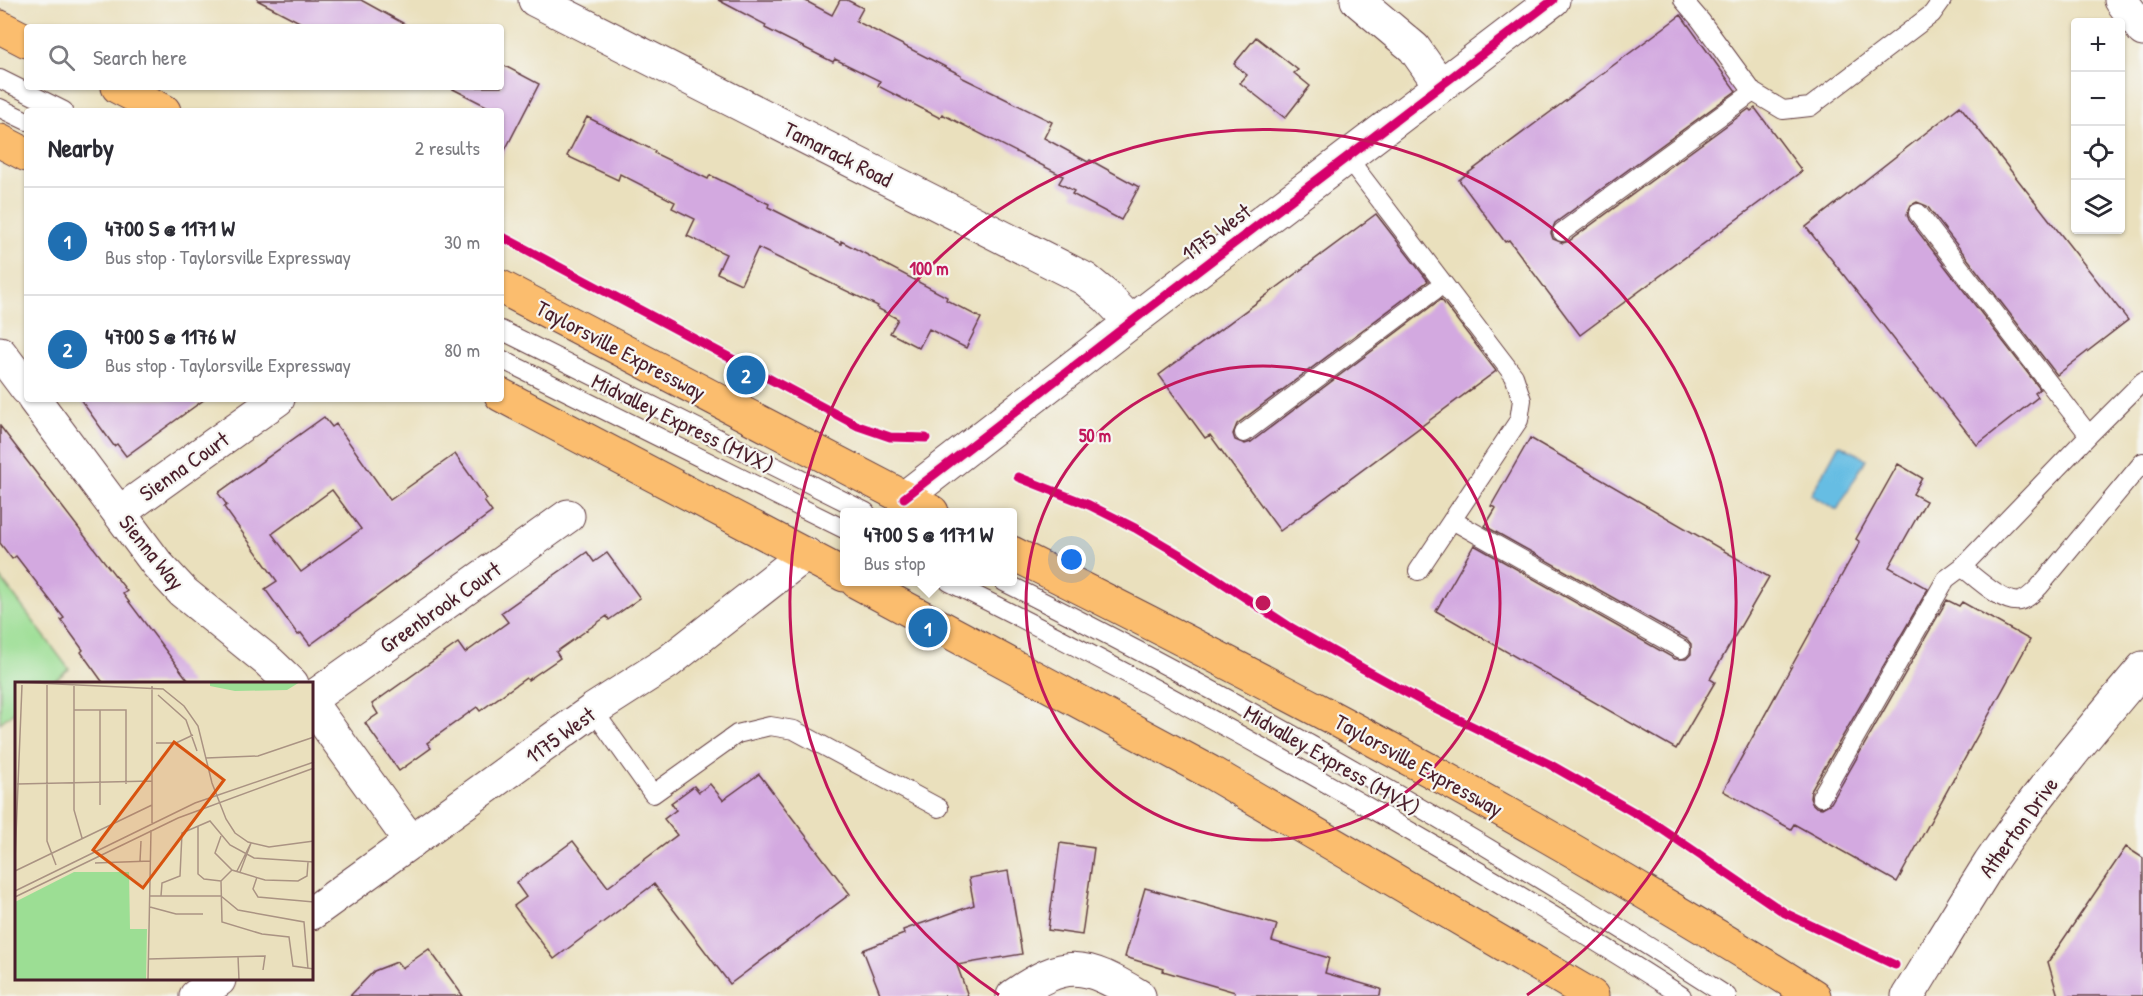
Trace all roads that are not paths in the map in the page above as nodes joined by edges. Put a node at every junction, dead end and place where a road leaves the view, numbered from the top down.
1 (535, 0) edge
2 (1357, 0) edge
3 (1553, 0) edge
4 (1683, 0) edge
5 (1942, 0) edge
6 (2121, 0) edge
7 (0, 27) edge
8 (2143, 30) edge
9 (24, 39) edge
10 (0, 79) edge
11 (1440, 85) junction
12 (124, 90) edge
13 (1753, 92) junction
14 (0, 108) edge
15 (57, 108) edge
16 (158, 108) edge
17 (24, 120) edge
18 (0, 141) edge
19 (24, 153) edge
20 (1347, 157) junction
21 (1918, 213) dead end
22 (1562, 232) dead end
23 (1443, 284) junction
24 (504, 289) edge
25 (1131, 322) junction
26 (504, 332) edge
27 (0, 353) edge
28 (504, 360) edge
29 (2143, 381) edge
30 (24, 385) edge
31 (504, 397) edge
32 (36, 402) edge
33 (274, 402) edge
34 (1244, 433) dead end
35 (2089, 435) junction
36 (2143, 462) edge
37 (918, 505) edge
38 (856, 508) edge
39 (120, 512) junction
40 (568, 516) dead end
41 (1452, 520) junction
42 (840, 527) edge
43 (806, 554) junction
44 (1017, 556) edge
45 (1962, 567) junction
46 (1418, 571) dead end
47 (840, 573) edge
48 (864, 586) edge
49 (957, 586) edge
50 (1012, 586) edge
51 (1681, 649) dead end
52 (2143, 668) edge
53 (290, 682) edge
54 (314, 697) edge
55 (314, 708) edge
56 (593, 710) junction
57 (1821, 797) dead end
58 (939, 808) dead end
59 (411, 842) junction
60 (314, 912) edge
61 (218, 981) edge
62 (196, 996) edge
63 (1013, 996) edge
64 (1138, 996) edge
65 (1592, 996) edge
66 (1683, 996) edge
67 (1728, 996) edge
68 (1814, 996) edge
69 (1908, 996) edge

1 - 25 street, Tamarack Road
2 - 11 street
3 - 11 street, 1175 West
4 - 13 lane
5 - 13 lane
6 - 8 street
7 - 9 main road
10 - 15 lane
11 - 20 street, 1175 West
12 - 16 main road
13 - 22 lane
14 - 17 lane
18 - 19 main road
20 - 23 lane
20 - 25 street, 1175 West
21 - 35 lane
23 - 34 lane
23 - 41 lane
24 - 37 main road, Taylorsville Expressway
25 - 37 street, 1175 West
26 - 38 lane, Midvalley Express (MVX)
27 - 30 street
28 - 42 lane, Midvalley Express (MVX)
29 - 35 lane
31 - 43 main road
32 - 39 street, Sienna Way
33 - 39 street, Sienna Court
35 - 45 lane
36 - 45 lane
39 - 53 street, Sienna Way
40 - 54 street, Greenbrook Court
41 - 46 lane
41 - 51 lane
43 - 47 main road
43 - 56 street, 1175 West
44 - 68 main road, Taylorsville Expressway
45 - 57 lane
48 - 65 main road
49 - 66 lane, Midvalley Express (MVX)
50 - 67 lane, Midvalley Express (MVX)
52 - 69 street, Atherton Drive
55 - 59 street
56 - 58 lane
56 - 59 street, 1175 West
59 - 60 street, 1175 West
61 - 62 street
63 - 64 street

